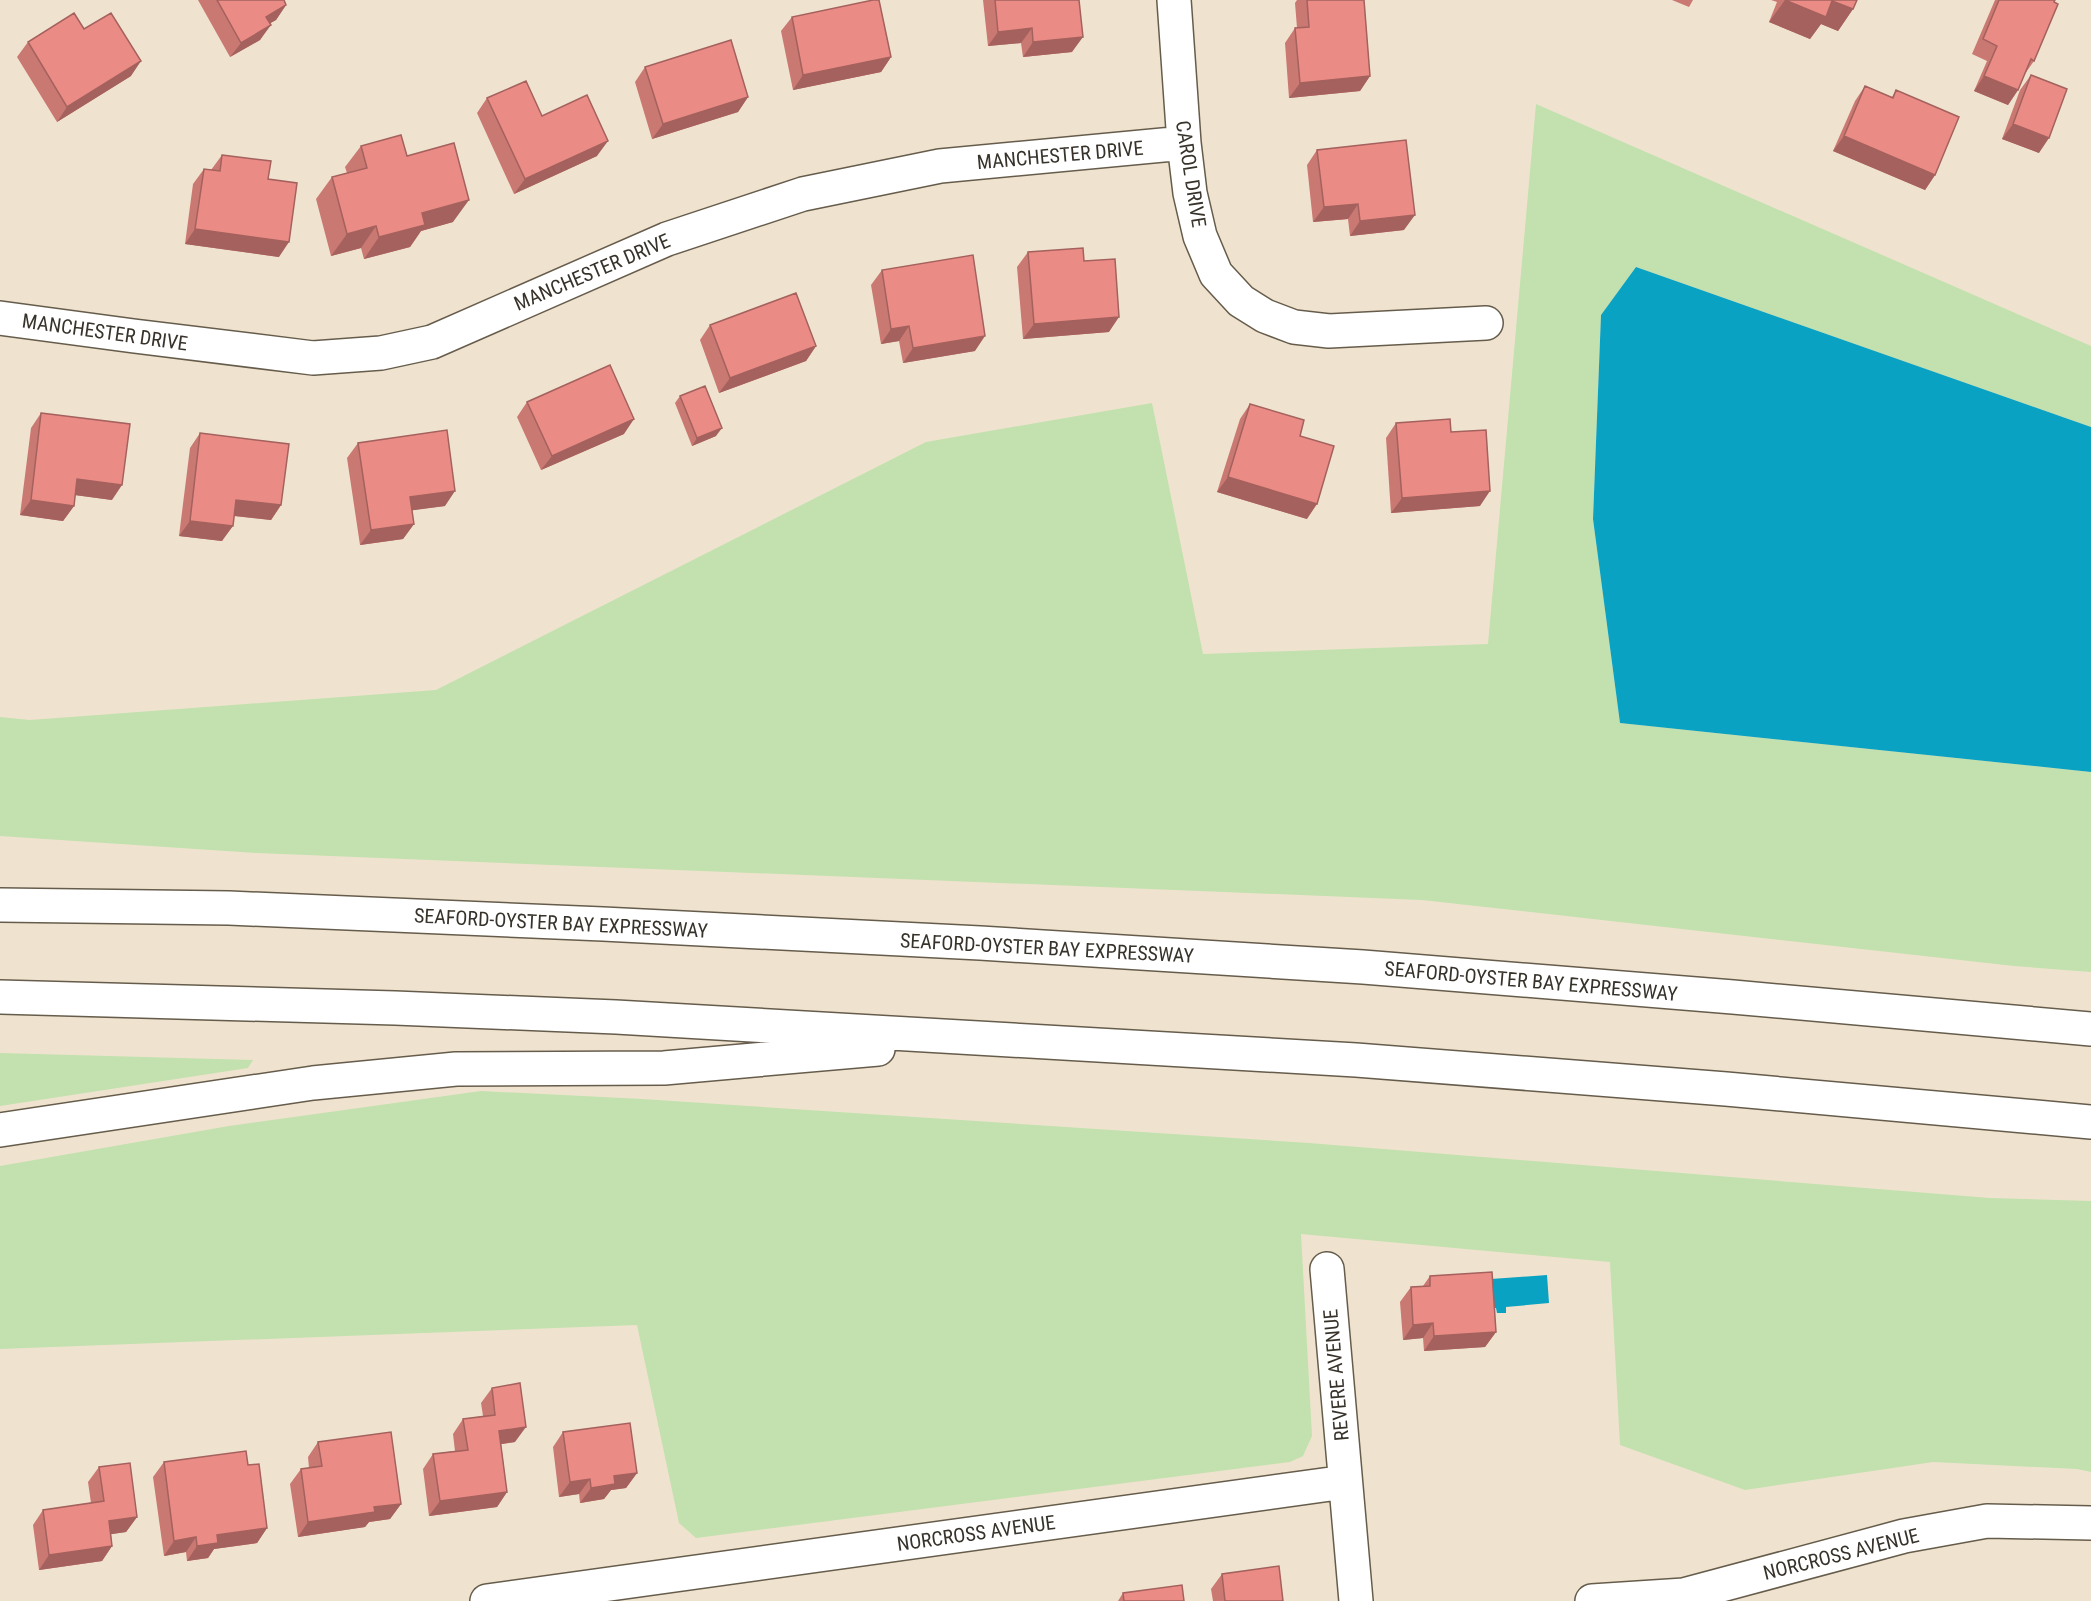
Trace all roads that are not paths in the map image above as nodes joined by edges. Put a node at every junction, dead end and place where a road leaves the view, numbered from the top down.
1 (1174, 0) edge
2 (1184, 143) junction
3 (0, 318) edge
4 (1486, 323) dead end
5 (0, 905) edge
6 (0, 997) edge
7 (2091, 1029) edge
8 (995, 1039) junction
9 (2091, 1122) edge
10 (0, 1130) edge
11 (1327, 1269) dead end
12 (1345, 1482) junction
13 (2091, 1523) edge
14 (487, 1601) edge
15 (1356, 1601) edge
16 (1592, 1601) edge

1 - 2 main road, CAROL DRIVE
2 - 3 main road, MANCHESTER DRIVE
2 - 4 main road, CAROL DRIVE
5 - 7 main road, SEAFORD-OYSTER BAY EXPRESSWAY
6 - 8 main road
8 - 9 main road
8 - 10 main road
11 - 12 main road, REVERE AVENUE
12 - 14 main road, NORCROSS AVENUE
12 - 15 main road
13 - 16 main road, NORCROSS AVENUE

